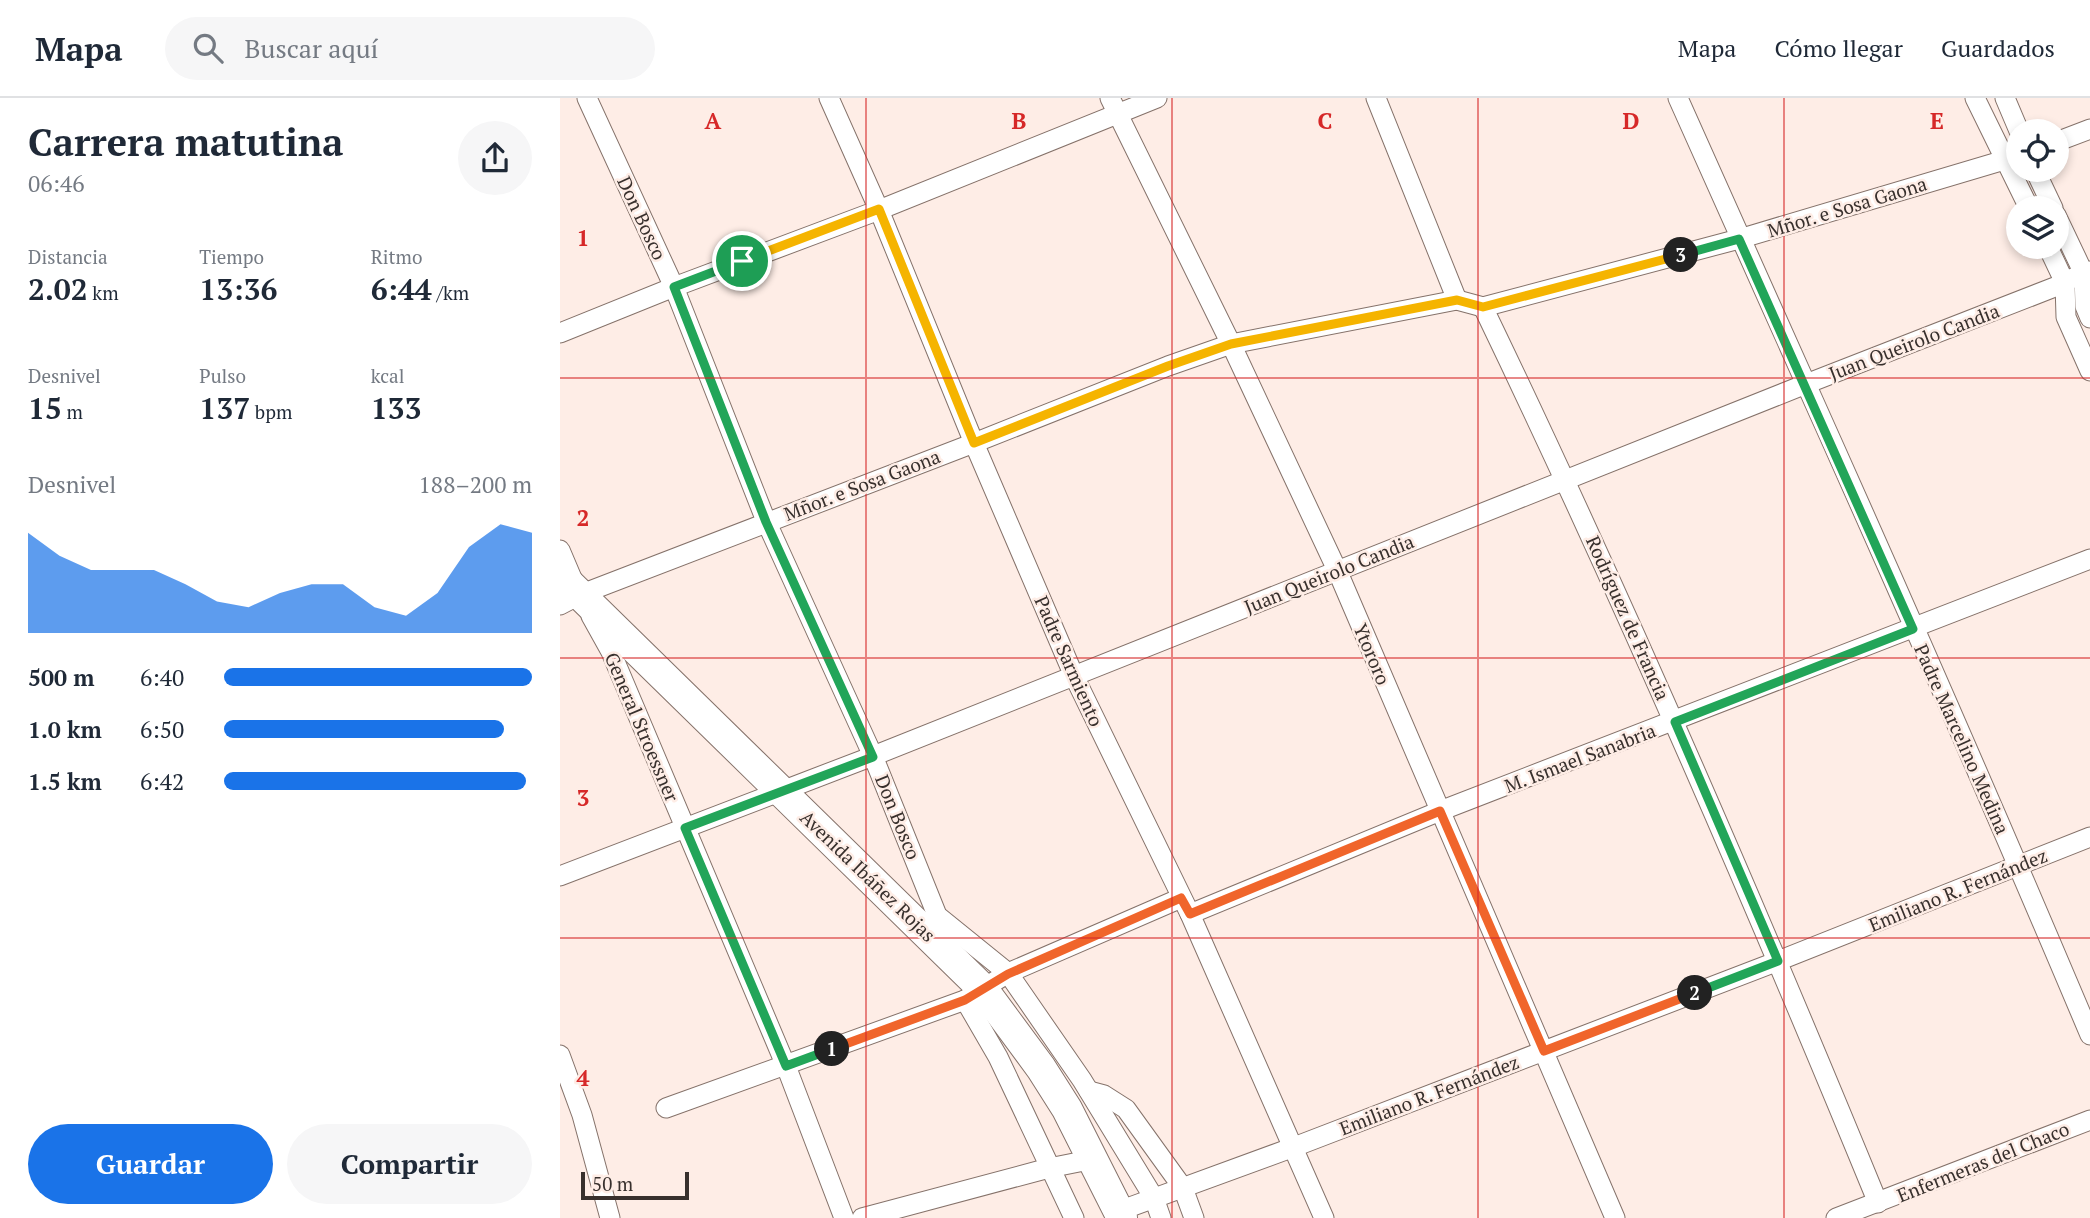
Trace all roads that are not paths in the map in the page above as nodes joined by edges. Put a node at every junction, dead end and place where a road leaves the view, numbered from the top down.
1 (587, 98) edge
2 (829, 98) edge
3 (1157, 98) edge
4 (1376, 98) edge
5 (1678, 98) edge
6 (1975, 98) edge
7 (2005, 98) edge
8 (1113, 106) edge
9 (2014, 119) edge
10 (2090, 130) edge
11 (2069, 137) edge
12 (2006, 150) edge
13 (2006, 159) edge
14 (879, 209) junction
15 (1739, 239) junction
16 (2069, 239) edge
17 (2054, 259) edge
18 (2087, 272) edge
19 (2065, 283) junction
20 (674, 287) junction
21 (1457, 300) junction
22 (1483, 307) junction
23 (2090, 318) edge
24 (560, 334) edge
25 (1231, 344) junction
26 (2090, 371) edge
27 (1805, 384) junction
28 (974, 443) junction
29 (1566, 480) junction
30 (766, 522) junction
31 (560, 550) edge
32 (2090, 559) edge
33 (1337, 570) junction
34 (566, 592) edge
35 (1913, 629) junction
36 (1074, 676) junction
37 (1675, 722) junction
38 (873, 757) junction
39 (781, 793) junction
40 (1440, 811) junction
41 (685, 828) junction
42 (2090, 837) edge
43 (2018, 866) junction
44 (560, 876) edge
45 (1185, 906) junction
46 (937, 916) junction
47 (955, 960) junction
48 (1778, 961) junction
49 (985, 987) junction
50 (2090, 1035) edge
51 (1544, 1051) junction
52 (560, 1055) edge
53 (786, 1066) junction
54 (1088, 1091) junction
55 (666, 1108) dead end
56 (2090, 1119) edge
57 (1294, 1147) junction
58 (1094, 1159) junction
59 (1049, 1168) junction
60 (1183, 1188) junction
61 (1154, 1198) junction
62 (1878, 1203) junction
63 (1121, 1214) edge
64 (610, 1218) edge
65 (844, 1218) edge
66 (862, 1218) edge
67 (1074, 1218) edge
68 (1161, 1218) edge
69 (1194, 1218) edge
70 (1324, 1218) edge
71 (1615, 1218) edge
72 (1836, 1218) edge

1 - 20 street, Don Bosco
2 - 14 street, Padre Sarmiento
3 - 8 street
4 - 21 street
5 - 15 street, Padre Marcelino Medina
6 - 12 street
7 - 9 street
8 - 14 street
8 - 25 street, Ytororo
10 - 11 street
13 - 15 street, Mñor. e Sosa Gaona
14 - 20 street
14 - 28 street, Padre Sarmiento
15 - 22 street, Mñor. e Sosa Gaona
15 - 27 street, Padre Marcelino Medina
16 - 18 street
17 - 19 street
18 - 19 street, Juan Queirolo Candia
18 - 23 street
19 - 26 street
19 - 27 street, Juan Queirolo Candia
20 - 24 street
20 - 30 street, Don Bosco
21 - 22 street, Mñor. e Sosa Gaona
21 - 25 street, Mñor. e Sosa Gaona
22 - 29 street, Rodríguez de Francia
25 - 28 street, Mñor. e Sosa Gaona
25 - 33 street, Ytororo
27 - 29 street, Juan Queirolo Candia
27 - 35 street, Padre Marcelino Medina
28 - 30 street, Mñor. e Sosa Gaona
28 - 36 street, Padre Sarmiento
29 - 33 street, Juan Queirolo Candia
29 - 37 street, Rodríguez de Francia
30 - 34 street, Mñor. e Sosa Gaona
30 - 38 street, Don Bosco
31 - 34 street, General Stroessner
32 - 35 street, M. Ismael Sanabria
33 - 36 street, Juan Queirolo Candia
33 - 40 street, Ytororo
34 - 39 highway, Avenida Ibáñez Rojas
34 - 41 street, General Stroessner
35 - 37 street, M. Ismael Sanabria
35 - 43 street, Padre Marcelino Medina
36 - 38 street, Juan Queirolo Candia
36 - 45 street, Padre Sarmiento
37 - 40 street, M. Ismael Sanabria
37 - 48 street, Rodríguez de Francia
38 - 39 street, Juan Queirolo Candia
38 - 46 street, Don Bosco
39 - 41 street, Juan Queirolo Candia
39 - 47 highway, Avenida Ibáñez Rojas
40 - 45 street, M. Ismael Sanabria
40 - 51 street, Ytororo
41 - 44 street, Juan Queirolo Candia
41 - 53 street, General Stroessner
42 - 43 street, Emiliano R. Fernández
43 - 48 street, Emiliano R. Fernández
43 - 50 street, Padre Marcelino Medina
45 - 49 street, M. Ismael Sanabria
45 - 57 street, Padre Sarmiento
46 - 47 street, Don Bosco
46 - 49 street
47 - 49 highway, Avenida Ibáñez Rojas
48 - 51 street, Emiliano R. Fernández
48 - 62 street, Rodríguez de Francia
49 - 53 street, M. Ismael Sanabria
49 - 54 street
49 - 58 highway, Avenida Ibáñez Rojas
49 - 59 street
51 - 57 street, Emiliano R. Fernández
51 - 71 street, Ytororo
52 - 64 street
53 - 55 street, M. Ismael Sanabria
53 - 65 street, General Stroessner
54 - 60 street
54 - 61 street
56 - 62 street, Enfermeras del Chaco
57 - 60 street, Emiliano R. Fernández
57 - 70 street, Padre Sarmiento
58 - 59 street
58 - 63 highway, Avenida Ibáñez Rojas
59 - 66 street
59 - 67 street
60 - 61 street, Emiliano R. Fernández
60 - 69 street
61 - 63 street, Emiliano R. Fernández
61 - 68 street
62 - 72 street, Enfermeras del Chaco

